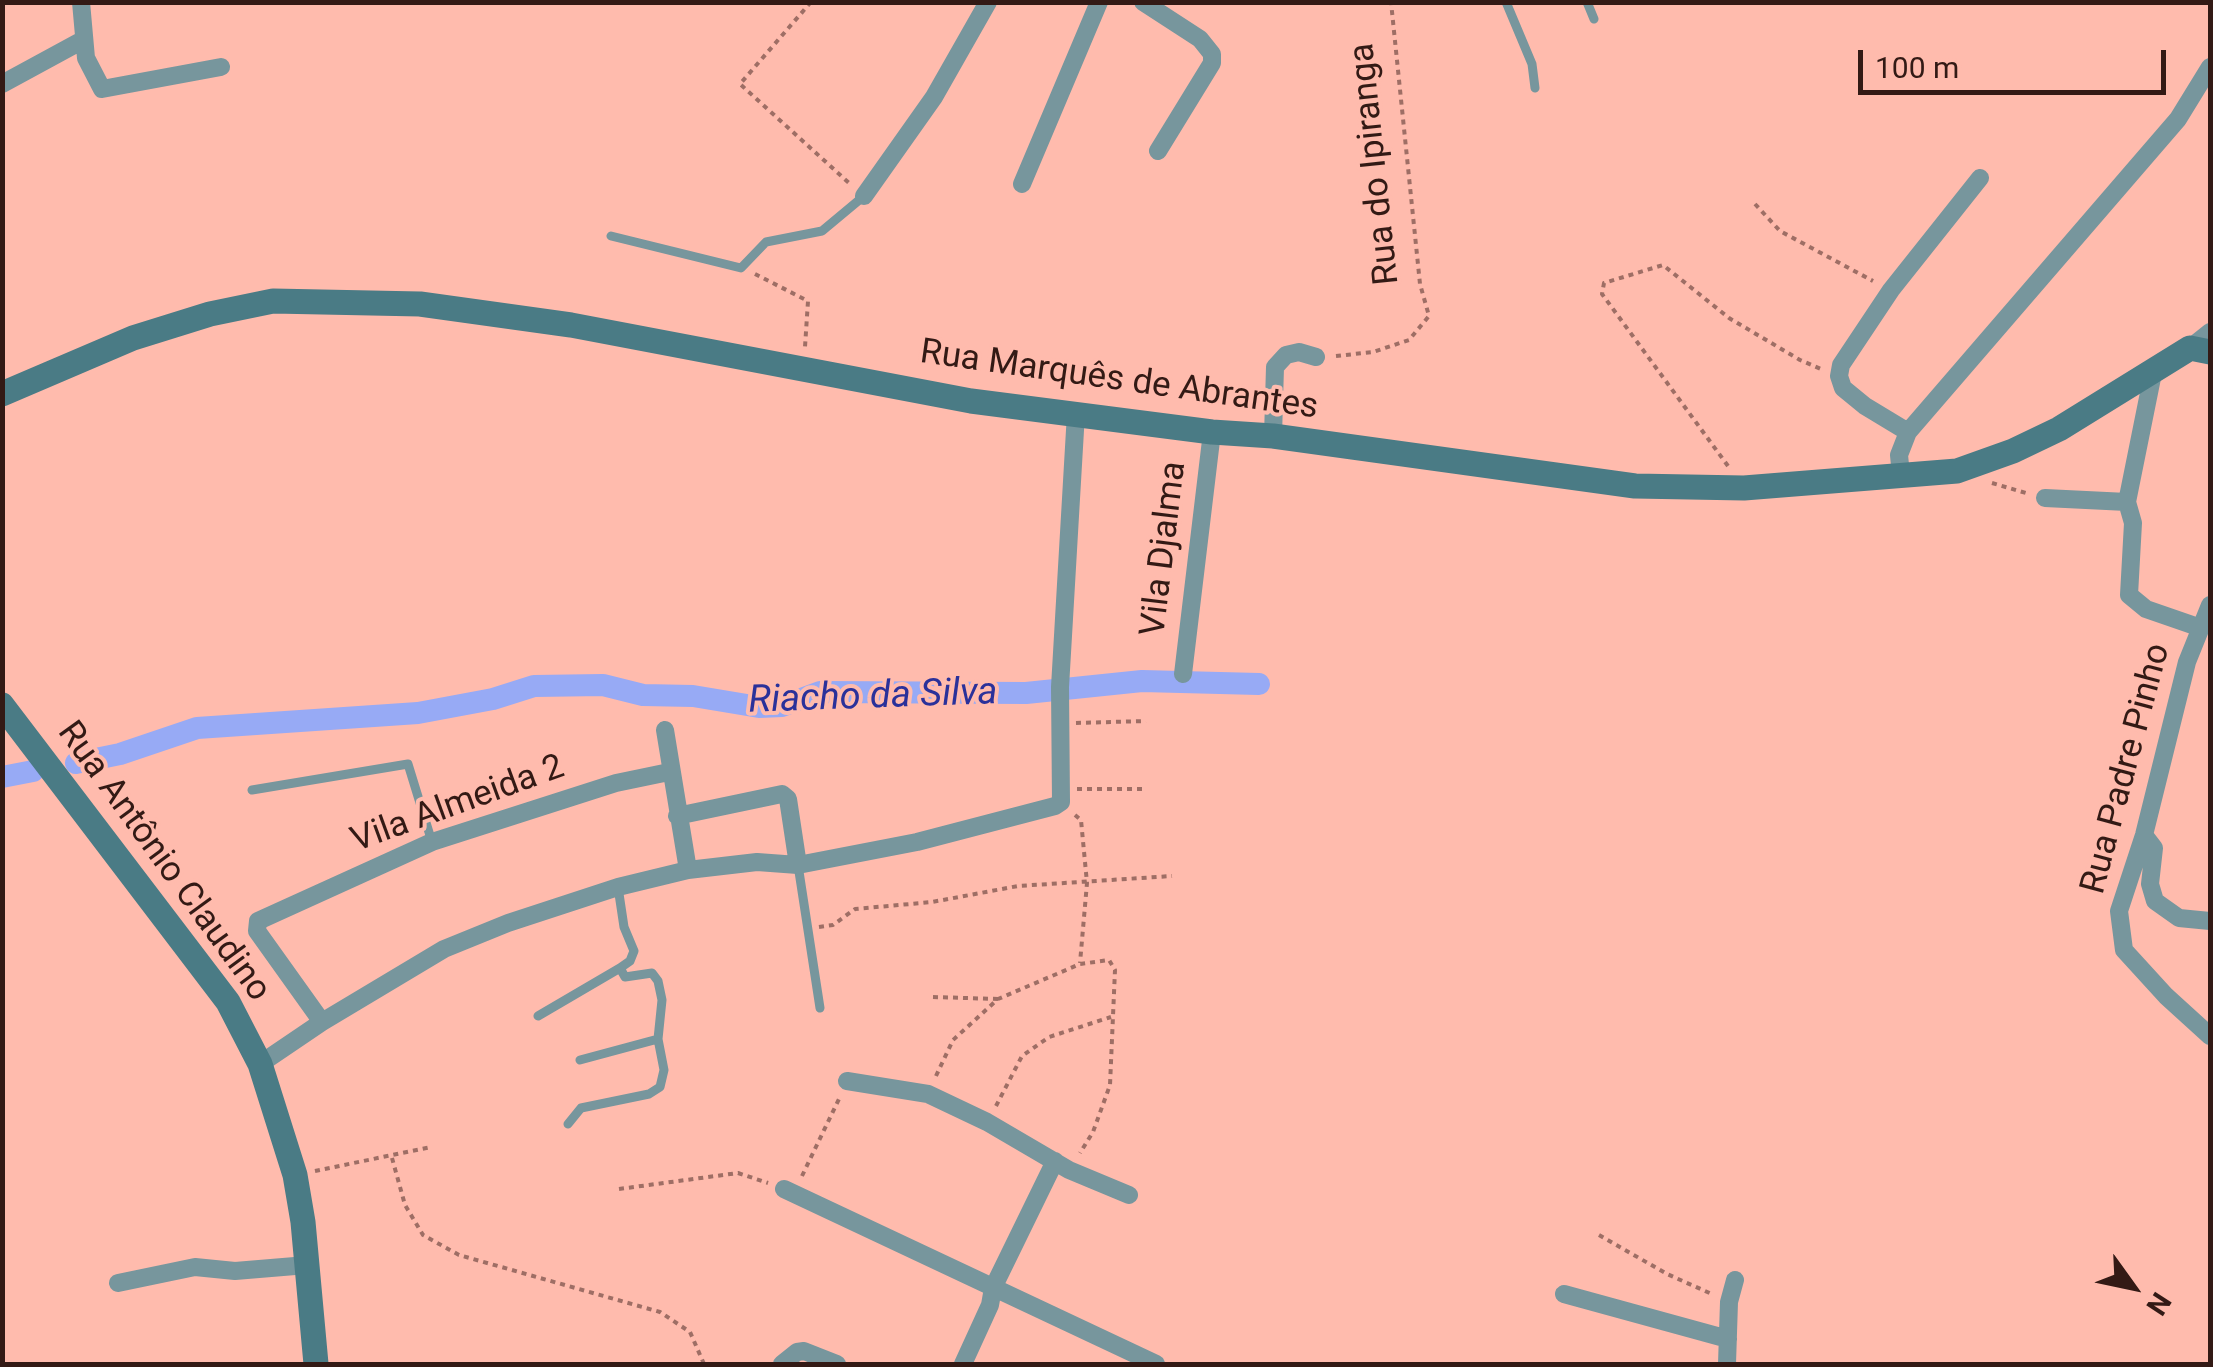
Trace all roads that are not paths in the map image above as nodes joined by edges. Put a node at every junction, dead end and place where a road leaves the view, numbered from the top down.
1 (81, 2) edge
2 (988, 2) edge
3 (1100, 2) edge
4 (1143, 2) edge
5 (1506, 2) edge
6 (1586, 2) edge
7 (1594, 19) dead end
8 (83, 40) junction
9 (220, 67) dead end
10 (2210, 67) edge
11 (2, 84) edge
12 (1536, 88) dead end
13 (1158, 151) dead end
14 (1980, 178) dead end
15 (1022, 184) dead end
16 (864, 196) joint
17 (610, 236) dead end
18 (2204, 344) edge
19 (1316, 357) road end
20 (2153, 373) junction
21 (2, 394) edge
22 (1076, 414) junction
23 (1212, 432) junction
24 (1908, 432) junction
25 (1273, 436) junction
26 (1901, 476) junction
27 (2045, 498) road end
28 (2126, 502) junction
29 (2210, 605) edge
30 (2201, 628) junction
31 (1183, 674) dead end
32 (2, 705) edge
33 (665, 730) dead end
34 (669, 772) junction
35 (252, 790) dead end
36 (678, 816) junction
37 (2144, 836) junction
38 (432, 842) junction
39 (798, 865) junction
40 (688, 870) junction
41 (618, 887) junction
42 (2210, 921) edge
43 (620, 968) junction
44 (820, 1008) dead end
45 (538, 1016) dead end
46 (322, 1022) junction
47 (2210, 1036) edge
48 (658, 1039) junction
49 (580, 1060) dead end
50 (260, 1064) junction
51 (847, 1081) road end
52 (568, 1124) dead end
53 (1062, 1166) junction
54 (784, 1188) road end
55 (1128, 1195) dead end
56 (307, 1265) junction
57 (1735, 1280) dead end
58 (118, 1282) dead end
59 (994, 1288) junction
60 (1564, 1294) dead end
61 (1728, 1339) junction
62 (1119, 1358) edge
63 (316, 1364) edge
64 (782, 1364) edge
65 (837, 1364) edge
66 (963, 1364) edge
67 (1156, 1364) edge
68 (1727, 1364) edge

1 - 8 street
2 - 16 street
3 - 15 street
4 - 13 street
5 - 12 lane
6 - 7 lane
8 - 9 street
8 - 11 street
10 - 24 street
14 - 24 street
16 - 17 lane
18 - 20 street, Rua Marquês de Abrantes
19 - 25 street
20 - 26 street, Rua Marquês de Abrantes
20 - 28 street
21 - 22 street, Rua Marquês de Abrantes
22 - 23 street, Rua Marquês de Abrantes
22 - 39 street
23 - 25 street, Rua Marquês de Abrantes
23 - 31 street, Vila Djalma
24 - 26 street
25 - 26 street, Rua Marquês de Abrantes
27 - 28 street
28 - 30 street
29 - 30 street, Rua Padre Pinho
30 - 37 street, Rua Padre Pinho
32 - 50 street, Rua Antônio Claudino
33 - 34 street
34 - 36 street
34 - 38 street, Vila Almeida 2
35 - 38 lane
36 - 39 street
36 - 40 street
37 - 42 street
37 - 47 street, Rua Padre Pinho
38 - 46 street, Vila Almeida 2
39 - 40 street
39 - 44 lane
40 - 41 street
41 - 43 lane
41 - 46 street
43 - 45 lane
43 - 48 lane
46 - 50 street
48 - 49 lane
48 - 52 lane
50 - 56 street, Rua Antônio Claudino
51 - 53 street
53 - 55 street
53 - 59 street
54 - 59 street
56 - 58 street
56 - 63 street, Rua Antônio Claudino
57 - 61 street
59 - 62 street
59 - 66 street
60 - 61 street
61 - 68 street
62 - 67 street
64 - 65 street

